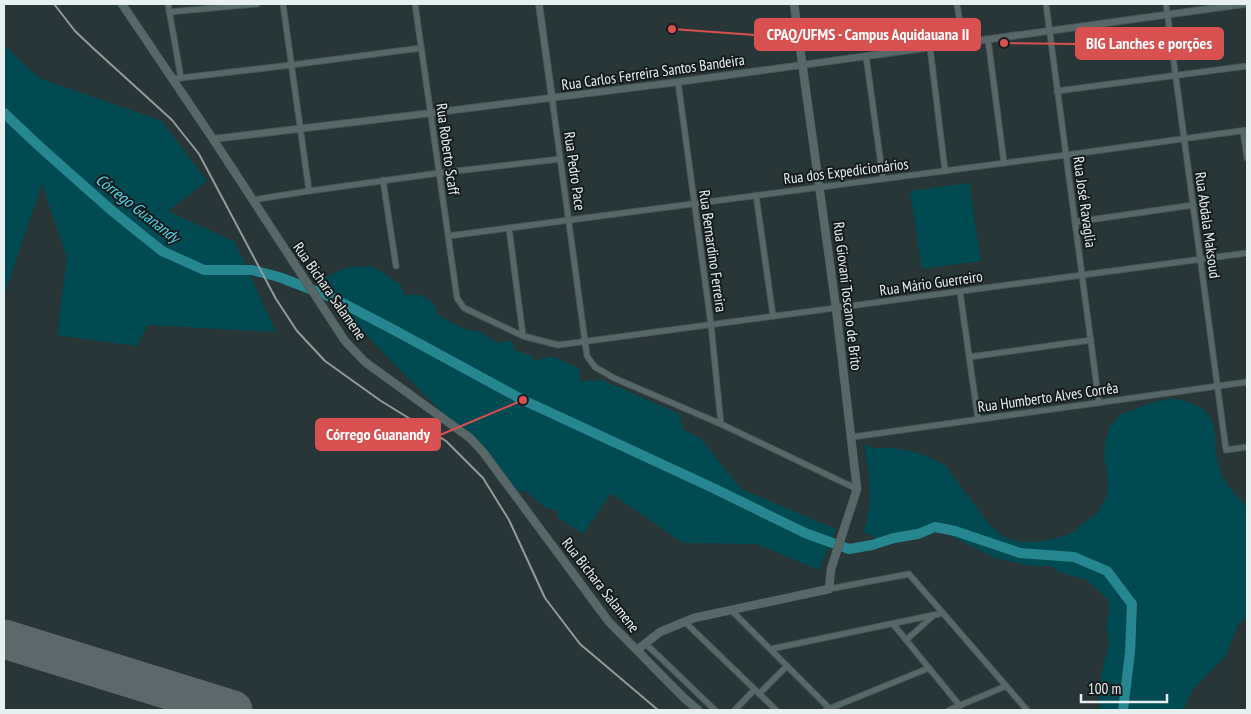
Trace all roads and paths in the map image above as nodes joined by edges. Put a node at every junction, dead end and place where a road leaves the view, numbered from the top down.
1 (122, 4) edge
2 (168, 4) edge
3 (257, 4) edge
4 (283, 4) edge
5 (415, 4) edge
6 (539, 4) edge
7 (794, 4) edge
8 (957, 4) edge
9 (1046, 4) edge
10 (1166, 4) edge
11 (1244, 4) edge
12 (1229, 5) edge
13 (170, 12) junction
14 (1167, 14) junction
15 (1049, 31) junction
16 (988, 39) junction
17 (963, 42) junction
18 (930, 47) junction
19 (422, 48) junction
20 (866, 56) junction
21 (291, 65) junction
22 (803, 65) junction
23 (1247, 66) edge
24 (1175, 76) junction
25 (172, 78) junction
26 (181, 78) junction
27 (678, 82) junction
28 (1057, 92) junction
29 (552, 98) junction
30 (431, 113) junction
31 (300, 129) junction
32 (1245, 131) edge
33 (213, 139) junction
34 (1184, 139) junction
35 (1066, 155) junction
36 (1247, 158) edge
37 (560, 159) junction
38 (1004, 164) junction
39 (945, 171) junction
40 (439, 173) junction
41 (883, 179) junction
42 (383, 180) junction
43 (820, 187) junction
44 (309, 191) junction
45 (756, 195) junction
46 (252, 200) junction
47 (694, 203) junction
48 (1193, 205) junction
49 (569, 220) junction
50 (1075, 222) junction
51 (508, 228) junction
52 (448, 236) junction
53 (1247, 253) edge
54 (1200, 260) junction
55 (396, 266) dead end
56 (1082, 275) junction
57 (960, 292) junction
58 (836, 308) junction
59 (773, 316) junction
60 (711, 325) junction
61 (523, 336) junction
62 (1091, 340) junction
63 (586, 341) junction
64 (969, 357) junction
65 (1247, 382) edge
66 (1218, 386) junction
67 (1099, 403) junction
68 (978, 419) junction
69 (721, 424) junction
70 (852, 437) junction
71 (1247, 447) edge
72 (858, 489) junction
73 (829, 589) junction
74 (731, 610) junction
75 (943, 613) junction
76 (933, 615) junction
77 (685, 622) junction
78 (893, 624) junction
79 (906, 640) junction
80 (645, 643) junction
81 (771, 649) junction
82 (637, 650) junction
83 (787, 666) junction
84 (929, 668) junction
85 (1006, 686) junction
86 (754, 690) junction
87 (759, 694) junction
88 (960, 706) junction
89 (828, 709) edge
90 (698, 710) edge
91 (715, 710) edge
92 (735, 710) edge
93 (776, 710) edge
94 (949, 710) edge
95 (1028, 710) edge

1 - 25 main road, Rua Bichara Salamene
2 - 13 street
3 - 13 street
4 - 21 street
5 - 19 street, Rua Roberto Scaff
6 - 29 street, Rua Pedro Pace
7 - 22 main road, Rua Giovani Toscano de Brito
8 - 17 street
9 - 15 street, Rua José Ravaglia
10 - 14 street, Rua Abdala Maksoud
11 - 12 street, Rua Carlos Ferreira Santos Bandeira
12 - 14 street, Rua Carlos Ferreira Santos Bandeira
13 - 26 street
14 - 15 street, Rua Carlos Ferreira Santos Bandeira
14 - 24 street, Rua Abdala Maksoud
15 - 16 street, Rua Carlos Ferreira Santos Bandeira
15 - 28 street, Rua José Ravaglia
16 - 17 street, Rua Carlos Ferreira Santos Bandeira
16 - 38 street
17 - 18 street, Rua Carlos Ferreira Santos Bandeira
18 - 20 street, Rua Carlos Ferreira Santos Bandeira
18 - 39 street
19 - 21 street
19 - 30 street, Rua Roberto Scaff
20 - 22 street, Rua Carlos Ferreira Santos Bandeira
20 - 41 street
21 - 26 street
21 - 31 street
22 - 27 street, Rua Carlos Ferreira Santos Bandeira
22 - 43 main road, Rua Giovani Toscano de Brito
23 - 24 street
24 - 28 street
24 - 34 street, Rua Abdala Maksoud
25 - 26 street
25 - 33 main road, Rua Bichara Salamene
27 - 29 street, Rua Carlos Ferreira Santos Bandeira
27 - 47 street, Rua Bernardino Ferreira
28 - 35 street, Rua José Ravaglia
29 - 30 street, Rua Carlos Ferreira Santos Bandeira
29 - 37 street, Rua Pedro Pace
30 - 31 street, Rua Carlos Ferreira Santos Bandeira
30 - 40 street, Rua Roberto Scaff
31 - 33 street, Rua Carlos Ferreira Santos Bandeira
31 - 44 street
32 - 34 street, Rua dos Expedicionários
32 - 36 street
33 - 46 main road, Rua Bichara Salamene
34 - 35 street, Rua dos Expedicionários
34 - 48 street, Rua Abdala Maksoud
35 - 38 street, Rua dos Expedicionários
35 - 50 street, Rua José Ravaglia
37 - 40 street
37 - 49 street, Rua Pedro Pace
38 - 39 street, Rua dos Expedicionários
39 - 41 street, Rua dos Expedicionários
40 - 42 street
40 - 52 street, Rua Roberto Scaff
41 - 43 street, Rua dos Expedicionários
42 - 44 street
42 - 55 street
43 - 45 street, Rua dos Expedicionários
43 - 58 main road, Rua Giovani Toscano de Brito
44 - 46 street
45 - 47 street, Rua dos Expedicionários
45 - 59 street
46 - 82 main road, Rua Bichara Salamene
47 - 49 street, Rua dos Expedicionários
47 - 60 street, Rua Bernardino Ferreira
48 - 50 street
48 - 54 street, Rua Abdala Maksoud
49 - 51 street, Rua dos Expedicionários
49 - 63 street, Rua Pedro Pace
50 - 56 street, Rua José Ravaglia
51 - 52 street, Rua dos Expedicionários
51 - 61 street
52 - 61 street, Rua Roberto Scaff
53 - 54 street, Rua Mário Guerreiro
54 - 56 street, Rua Mário Guerreiro
54 - 66 street, Rua Abdala Maksoud
56 - 57 street, Rua Mário Guerreiro
56 - 62 street, Rua José Ravaglia
57 - 58 street, Rua Mário Guerreiro
57 - 64 street
58 - 59 street, Rua Mário Guerreiro
58 - 70 main road, Rua Giovani Toscano de Brito
59 - 60 street, Rua Mário Guerreiro
60 - 63 street, Rua Mário Guerreiro
60 - 69 street, Rua Bernardino Ferreira
61 - 63 street, Rua Mário Guerreiro
62 - 64 street
62 - 67 street, Rua José Ravaglia
63 - 69 street, Rua Pedro Pace
64 - 68 street
65 - 66 street, Rua Humberto Alves Corrêa
66 - 67 street, Rua Humberto Alves Corrêa
66 - 71 street, Rua Abdala Maksoud
67 - 68 street, Rua Humberto Alves Corrêa
68 - 70 street, Rua Humberto Alves Corrêa
69 - 72 street, Rua Pedro Pace
70 - 72 main road, Rua Giovani Toscano de Brito
72 - 73 main road, Rua Giovani Toscano de Brito
73 - 74 main road
73 - 75 street
74 - 77 main road
74 - 81 street
75 - 76 street
75 - 85 street
76 - 78 street
76 - 79 street
77 - 80 main road
77 - 86 street
78 - 79 street
78 - 81 street
79 - 84 street
80 - 82 main road
80 - 91 street
81 - 83 street
82 - 90 main road, Rua Bichara Salamene
83 - 87 street
83 - 89 street
84 - 88 street
84 - 89 street
85 - 88 street
85 - 95 street
86 - 87 street
86 - 92 street
87 - 93 street
88 - 94 street

